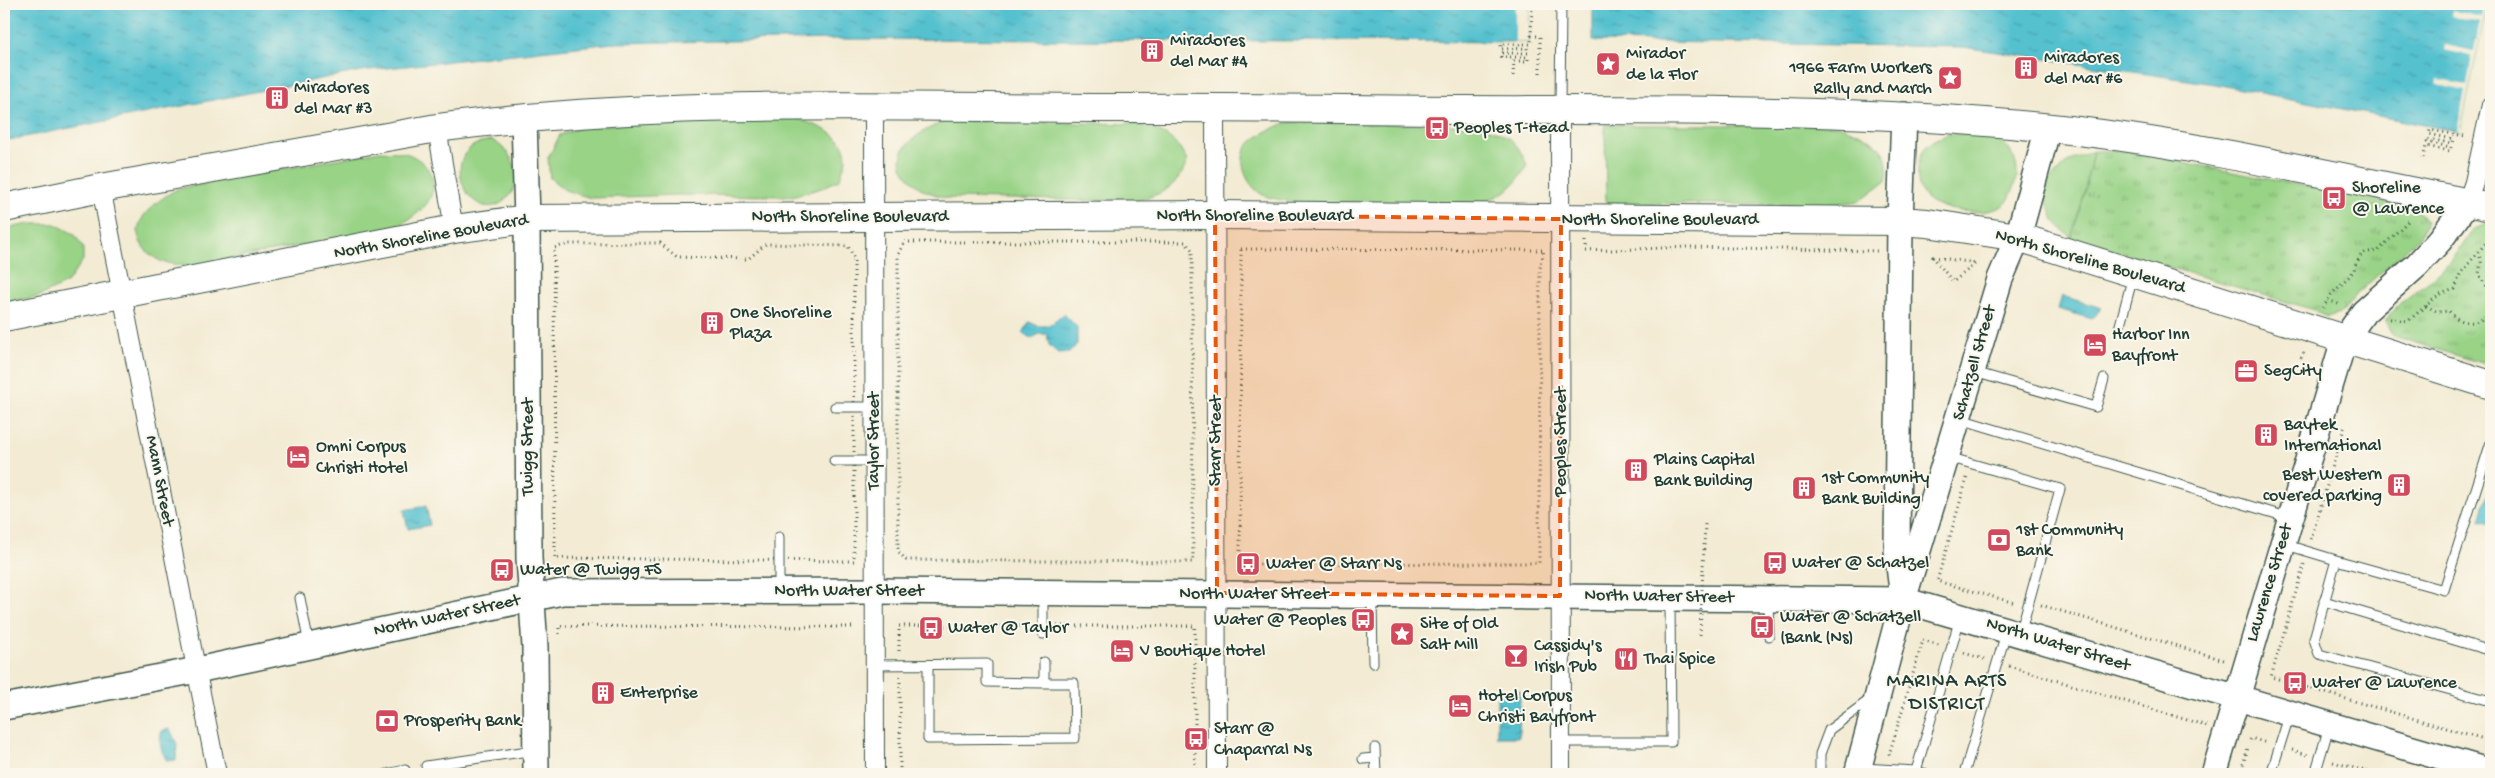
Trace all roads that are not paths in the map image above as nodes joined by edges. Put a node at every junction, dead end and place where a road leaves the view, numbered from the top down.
1 (1561, 4) edge
2 (2491, 105) edge
3 (874, 108) junction
4 (1215, 108) junction
5 (1560, 110) junction
6 (1904, 115) junction
7 (524, 119) junction
8 (437, 128) junction
9 (2048, 128) junction
10 (101, 188) junction
11 (2479, 205) edge
12 (4, 208) edge
13 (1215, 216) junction
14 (873, 217) junction
15 (527, 219) junction
16 (1561, 219) junction
17 (1900, 221) junction
18 (454, 229) junction
19 (2018, 237) junction
20 (2134, 273) junction
21 (121, 296) junction
22 (4, 317) edge
23 (2119, 329) dead end
24 (2344, 340) junction
25 (1973, 372) junction
26 (2104, 380) dead end
27 (2491, 385) edge
28 (835, 407) dead end
29 (874, 407) junction
30 (1959, 418) junction
31 (2491, 442) edge
32 (1959, 460) junction
33 (874, 461) junction
34 (834, 462) dead end
35 (2290, 518) junction
36 (779, 537) dead end
37 (2282, 543) junction
38 (2336, 560) junction
39 (780, 591) junction
40 (874, 591) junction
41 (1043, 592) junction
42 (1217, 593) junction
43 (1372, 595) junction
44 (1560, 596) junction
45 (1670, 597) junction
46 (300, 598) dead end
47 (532, 598) junction
48 (1768, 598) junction
49 (1903, 600) junction
50 (2324, 601) junction
51 (1960, 616) junction
52 (2013, 632) junction
53 (1043, 634) dead end
54 (1769, 636) dead end
55 (309, 645) junction
56 (2491, 651) edge
57 (1044, 662) dead end
58 (1372, 663) dead end
59 (928, 664) junction
60 (874, 665) junction
61 (197, 670) junction
62 (1044, 683) junction
63 (1878, 694) junction
64 (2236, 698) junction
65 (2491, 701) edge
66 (4, 707) edge
67 (2290, 713) junction
68 (2330, 725) junction
69 (1561, 742) junction
70 (1375, 748) dead end
71 (1375, 758) junction
72 (1363, 759) dead end
73 (536, 762) edge
74 (426, 766) dead end
75 (405, 770) dead end
76 (1858, 771) edge
77 (1916, 771) junction
78 (2479, 771) edge
79 (217, 774) edge
80 (388, 774) edge
81 (875, 774) edge
82 (1217, 774) edge
83 (1376, 774) edge
84 (1561, 774) edge
85 (1820, 774) edge
86 (1927, 774) edge
87 (1964, 774) edge
88 (2214, 774) edge
89 (2271, 774) edge
90 (2315, 774) edge

1 - 5 lane
2 - 11 street
3 - 4 main road
3 - 7 main road
3 - 14 street, Taylor Street
4 - 5 main road
4 - 13 street, Starr Street
5 - 6 main road
5 - 16 street, Peoples Street
6 - 9 main road
6 - 17 main road, Schatzell Street
7 - 8 main road
7 - 15 main road, Twigg Street
8 - 10 main road
8 - 18 street
9 - 11 main road
9 - 19 main road, Schatzell Street
10 - 12 main road
10 - 21 street, Mann Street
11 - 24 main road, Lawrence Street
13 - 14 main road, North Shoreline Boulevard
13 - 16 main road, North Shoreline Boulevard
13 - 42 street, Starr Street
14 - 15 main road, North Shoreline Boulevard
14 - 29 street, Taylor Street
15 - 18 main road, North Shoreline Boulevard
15 - 47 main road, Twigg Street
16 - 17 main road, North Shoreline Boulevard
16 - 44 street, Peoples Street
17 - 19 main road, North Shoreline Boulevard
17 - 49 main road, Schatzell Street
18 - 21 main road, North Shoreline Boulevard
19 - 20 main road, North Shoreline Boulevard
19 - 25 main road, Schatzell Street
20 - 23 lane
20 - 24 main road, North Shoreline Boulevard
21 - 22 main road, North Shoreline Boulevard
21 - 61 street, Mann Street
24 - 27 main road, North Shoreline Boulevard
24 - 35 main road, Lawrence Street
25 - 26 lane
25 - 30 main road, Schatzell Street
28 - 29 lane
29 - 33 street, Taylor Street
30 - 32 main road, Schatzell Street
30 - 35 lane
31 - 38 lane
32 - 49 main road, Schatzell Street
32 - 52 lane
33 - 34 lane
33 - 40 street, Taylor Street
35 - 37 main road, Lawrence Street
36 - 39 lane
37 - 38 lane
37 - 64 main road, Lawrence Street
38 - 50 lane
39 - 40 main road, North Water Street
39 - 47 main road, North Water Street
40 - 41 main road, North Water Street
40 - 60 street, Taylor Street
41 - 42 main road, North Water Street
41 - 53 lane
42 - 43 main road, North Water Street
42 - 82 street, Starr Street
43 - 44 main road, North Water Street
43 - 58 lane
44 - 45 main road, North Water Street
44 - 69 street, Peoples Street
45 - 48 main road, North Water Street
45 - 69 lane
46 - 55 lane
47 - 55 main road, North Water Street
47 - 73 main road, Twigg Street
48 - 49 main road, North Water Street
48 - 54 lane
49 - 51 main road, North Water Street
49 - 63 main road, Schatzell Street
50 - 56 lane
50 - 65 lane
51 - 52 main road, North Water Street
51 - 77 lane
52 - 64 main road, North Water Street
52 - 87 lane
55 - 61 main road, North Water Street
57 - 62 lane
59 - 60 lane
59 - 62 lane
59 - 62 lane
60 - 81 street, Taylor Street
61 - 66 main road, North Water Street
61 - 79 street, Mann Street
63 - 76 main road, Schatzell Street
63 - 85 lane
64 - 67 main road, North Water Street
64 - 88 main road, Lawrence Street
67 - 68 main road, North Water Street
67 - 89 lane
68 - 78 main road, North Water Street
68 - 90 lane
69 - 84 street, Peoples Street
70 - 71 lane
71 - 72 lane
71 - 83 lane
73 - 74 lane
75 - 80 lane
76 - 77 lane
77 - 86 lane

